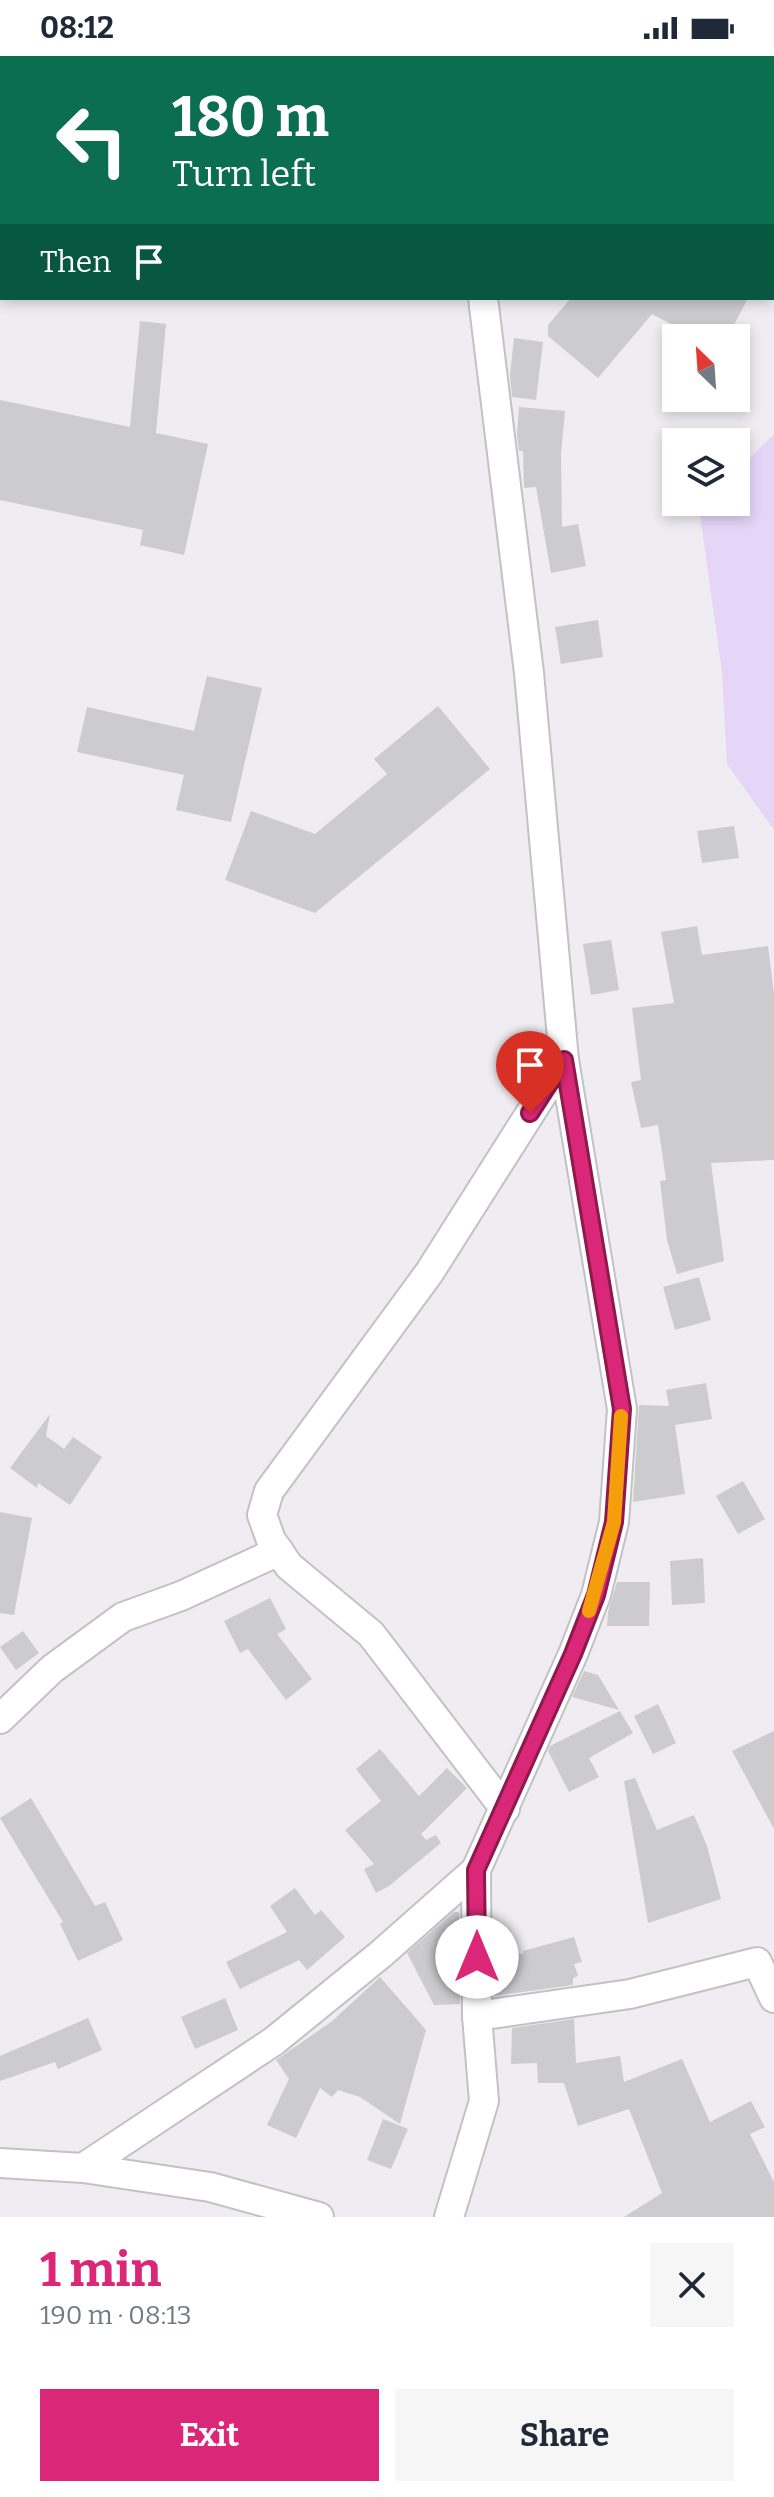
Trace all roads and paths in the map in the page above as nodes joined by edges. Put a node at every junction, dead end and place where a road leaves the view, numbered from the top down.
1 (483, 300) edge
2 (564, 1060) junction
3 (279, 1551) junction
4 (0, 1719) edge
5 (505, 1809) junction
6 (476, 1870) junction
7 (765, 1957) edge
8 (774, 1998) edge
9 (477, 2016) junction
10 (0, 2163) edge
11 (83, 2168) junction
12 (319, 2217) edge
13 (449, 2217) edge

1 - 2 street
2 - 3 street
2 - 5 street
3 - 4 street
3 - 5 street
5 - 6 street
6 - 9 street
6 - 11 street
7 - 8 street
7 - 9 street
9 - 13 street
10 - 11 street
11 - 12 street

